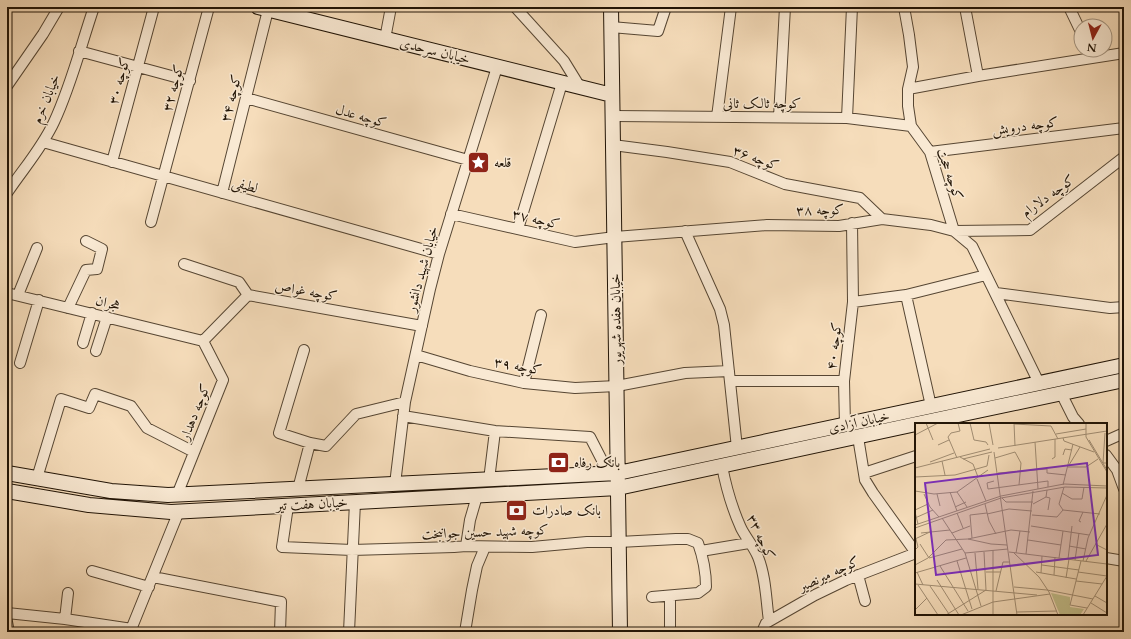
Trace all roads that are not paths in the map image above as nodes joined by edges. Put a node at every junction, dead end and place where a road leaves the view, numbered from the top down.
1 (59, 7) edge
2 (94, 7) edge
3 (154, 7) edge
4 (209, 7) edge
5 (391, 7) edge
6 (515, 7) edge
7 (611, 7) edge
8 (666, 7) edge
9 (731, 7) edge
10 (785, 7) edge
11 (852, 7) edge
12 (904, 7) edge
13 (965, 7) edge
14 (1069, 7) edge
15 (263, 8) edge
16 (297, 12) edge
17 (1074, 18) edge
18 (611, 27) junction
19 (385, 39) junction
20 (79, 51) junction
21 (1113, 53) edge
22 (1124, 53) edge
23 (1073, 58) edge
24 (138, 67) junction
25 (497, 67) junction
26 (978, 76) junction
27 (9, 79) edge
28 (190, 81) junction
29 (562, 83) junction
30 (580, 87) junction
31 (908, 89) junction
32 (612, 95) junction
33 (246, 98) junction
34 (612, 116) junction
35 (717, 117) junction
36 (779, 117) junction
37 (847, 118) junction
38 (911, 126) junction
39 (1124, 128) edge
40 (43, 142) junction
41 (613, 145) junction
42 (930, 152) junction
43 (1124, 157) edge
44 (468, 160) junction
45 (112, 162) junction
46 (164, 177) junction
47 (7, 193) edge
48 (222, 193) junction
49 (452, 214) junction
50 (882, 219) junction
51 (151, 222) dead end
52 (852, 223) junction
53 (518, 229) junction
54 (685, 231) junction
55 (954, 231) junction
56 (615, 237) junction
57 (86, 241) dead end
58 (37, 248) dead end
59 (439, 254) junction
60 (184, 264) dead end
61 (986, 276) junction
62 (7, 293) edge
63 (996, 293) junction
64 (18, 295) junction
65 (248, 295) junction
66 (906, 295) junction
67 (39, 300) junction
68 (853, 302) junction
69 (1124, 302) edge
70 (1124, 307) edge
71 (68, 308) junction
72 (1110, 308) junction
73 (92, 313) junction
74 (541, 315) dead end
75 (107, 317) junction
76 (422, 326) junction
77 (203, 341) junction
78 (83, 343) dead end
79 (304, 350) dead end
80 (96, 351) dead end
81 (416, 355) junction
82 (20, 363) dead end
83 (1124, 365) edge
84 (729, 376) junction
85 (1056, 380) junction
86 (1124, 380) edge
87 (844, 381) junction
88 (524, 383) junction
89 (1036, 384) junction
90 (617, 386) junction
91 (1061, 393) junction
92 (1034, 399) junction
93 (405, 402) junction
94 (932, 406) junction
95 (403, 416) junction
96 (879, 417) junction
97 (937, 422) edge
98 (926, 423) edge
99 (1079, 423) edge
100 (915, 424) edge
101 (845, 425) junction
102 (495, 431) junction
103 (883, 431) junction
104 (1124, 433) edge
105 (858, 437) junction
106 (1107, 441) edge
107 (310, 443) junction
108 (737, 448) junction
109 (194, 452) junction
110 (915, 456) edge
111 (1107, 456) edge
112 (656, 465) junction
113 (722, 466) junction
114 (7, 473) edge
115 (613, 473) junction
116 (864, 473) junction
117 (571, 476) junction
118 (37, 478) junction
119 (660, 479) junction
120 (489, 480) junction
121 (395, 484) junction
122 (618, 488) junction
123 (298, 489) junction
124 (1124, 489) edge
125 (572, 490) junction
126 (7, 491) edge
127 (177, 495) junction
128 (477, 496) junction
129 (393, 500) junction
130 (355, 502) junction
131 (288, 506) junction
132 (179, 511) junction
133 (619, 542) junction
134 (749, 543) junction
135 (466, 546) junction
136 (485, 547) junction
137 (352, 550) junction
138 (701, 550) junction
139 (915, 552) edge
140 (915, 553) edge
141 (1107, 558) edge
142 (1124, 561) edge
143 (92, 571) dead end
144 (858, 575) junction
145 (153, 577) junction
146 (149, 587) junction
147 (68, 593) dead end
148 (670, 596) junction
149 (652, 598) dead end
150 (865, 601) dead end
151 (7, 613) edge
152 (65, 619) junction
153 (769, 621) junction
154 (7, 622) edge
155 (130, 631) edge
156 (9, 632) edge
157 (280, 632) edge
158 (348, 632) edge
159 (465, 632) edge
160 (620, 632) edge
161 (670, 632) edge
162 (762, 632) edge

1 - 27 street
2 - 20 street, خیابان خرم
3 - 24 street, کوچه ۳۰
4 - 28 street, کوچه ۳۲
5 - 19 street
6 - 30 street
7 - 18 street, خیابان هفده شهریور
8 - 18 street
9 - 35 street
10 - 36 street
11 - 37 street
12 - 31 street, کوچه حجت
13 - 26 street
14 - 17 street
15 - 16 street, خیابان سرحدی
15 - 33 street, کوچه ۳۴
16 - 19 street, خیابان سرحدی
18 - 32 street, خیابان هفده شهریور
19 - 25 street, خیابان سرحدی
20 - 24 street
20 - 40 street, خیابان خرم
21 - 22 street
23 - 26 street
24 - 28 street
24 - 45 street, کوچه ۳۰
25 - 29 street, خیابان سرحدی
25 - 44 street, خیابان شهید دانشور
26 - 31 street
28 - 46 street, کوچه ۳۲
29 - 30 street, خیابان سرحدی
29 - 53 street
30 - 32 street, خیابان سرحدی
31 - 38 street, کوچه حجت
32 - 34 street, خیابان هفده شهریور
33 - 44 street, کوچه عدل
33 - 48 street, کوچه ۳۴
34 - 35 street, کوچه ثالک ثانی
34 - 41 street, خیابان هفده شهریور
35 - 36 street, کوچه ثالک ثانی
36 - 37 street, کوچه ثالک ثانی
37 - 38 street, کوچه ثالک ثانی
38 - 42 street, کوچه حجت
39 - 42 street, کوچه درویش
40 - 45 street, لطیفی
40 - 47 street, خیابان خرم
41 - 50 street, کوچه ۳۶
41 - 56 street, خیابان هفده شهریور
42 - 55 street, کوچه حجت
43 - 55 street, کوچه دلارام
44 - 49 street, خیابان شهید دانشور
45 - 46 street, لطیفی
46 - 48 street, لطیفی
46 - 51 street, کوچه ۳۲
48 - 59 street, لطیفی
49 - 53 street, کوچه ۳۷
49 - 59 street, خیابان شهید دانشور
50 - 52 street, کوچه ۳۸
50 - 55 street, کوچه ۳۸
52 - 54 street, کوچه ۳۸
52 - 68 street, کوچه ۴۰
53 - 56 street, کوچه ۳۷
54 - 56 street, کوچه ۳۸
54 - 84 street
55 - 61 street
56 - 90 street, خیابان هفده شهریور
57 - 71 street
58 - 64 street
59 - 76 street, خیابان شهید دانشور
60 - 65 street
61 - 63 street
61 - 66 street
62 - 64 street, هجران
63 - 72 street
63 - 89 street
64 - 67 street, هجران
65 - 76 street, کوچه غواص
65 - 77 street
66 - 68 street
66 - 94 street
67 - 71 street, هجران
67 - 82 street
68 - 87 street, کوچه ۴۰
69 - 72 street
70 - 72 street
71 - 73 street, هجران
73 - 75 street, هجران
73 - 78 street
74 - 88 street
75 - 77 street, هجران
75 - 80 street
76 - 81 street, خیابان شهید دانشور
77 - 109 street, کوچه دهدار
79 - 107 street
81 - 88 street, کوچه ۳۹
81 - 93 street, خیابان شهید دانشور
83 - 85 street, خیابان آزادی
84 - 87 street, کوچه ۴۰
84 - 90 street, کوچه ۴۰
84 - 108 street
85 - 89 street, خیابان آزادی
85 - 91 street
86 - 91 street, خیابان آزادی
87 - 101 street
88 - 90 street, کوچه ۳۹
89 - 92 street
89 - 94 street, خیابان آزادی
90 - 115 street, خیابان هفده شهریور
91 - 92 street, خیابان آزادی
91 - 99 street
92 - 97 street, خیابان آزادی
93 - 95 street, خیابان شهید دانشور
93 - 107 street
94 - 96 street, خیابان آزادی
95 - 102 street
95 - 121 street, خیابان شهید دانشور
96 - 101 street, خیابان آزادی
96 - 103 street
97 - 98 street, خیابان آزادی
100 - 103 street, خیابان آزادی
101 - 108 street, خیابان آزادی
102 - 115 street
102 - 120 street
103 - 105 street, خیابان آزادی
104 - 106 street
105 - 113 street, خیابان آزادی
105 - 116 street
107 - 123 street
108 - 112 street, خیابان آزادی
109 - 118 street
109 - 127 street, کوچه دهدار
110 - 116 street
111 - 124 street
112 - 115 street, خیابان آزادی
112 - 119 street
113 - 119 street, خیابان آزادی
113 - 134 street, کوچه ۳۳
114 - 118 street, خیابان هفت تیر
115 - 117 street, خیابان هفت تیر
115 - 122 street, خیابان هفده شهریور
116 - 139 street
117 - 120 street, خیابان هفت تیر
117 - 125 street
118 - 127 street, خیابان هفت تیر
119 - 122 street, خیابان آزادی
120 - 121 street, خیابان هفت تیر
121 - 123 street, خیابان هفت تیر
121 - 129 street
122 - 125 street, خیابان هفت تیر
122 - 133 street, خیابان هفده شهریور
123 - 127 street, خیابان هفت تیر
125 - 128 street, خیابان هفت تیر
126 - 132 street, خیابان هفت تیر
128 - 129 street, خیابان هفت تیر
128 - 135 street
129 - 130 street, خیابان هفت تیر
130 - 131 street, خیابان هفت تیر
130 - 137 street
131 - 132 street, خیابان هفت تیر
131 - 137 street, کوچه شهید حسین جوانبخت
132 - 145 street
133 - 136 street, کوچه شهید حسین جوانبخت
133 - 138 street, کوچه شهید حسین جوانبخت
133 - 160 street, خیابان هفده شهریور
134 - 138 street
134 - 153 street, کوچه ۳۳
135 - 136 street, کوچه شهید حسین جوانبخت
135 - 137 street, کوچه شهید حسین جوانبخت
136 - 159 street
137 - 158 street
138 - 148 street
140 - 144 street, کوچه میرنصیر
141 - 142 street
143 - 146 street
144 - 150 street
144 - 153 street, کوچه میرنصیر
145 - 146 street
145 - 157 street
146 - 155 street
147 - 152 street
148 - 149 street
148 - 161 street
151 - 152 street
152 - 155 street
153 - 162 street, کوچه میرنصیر
154 - 156 street

